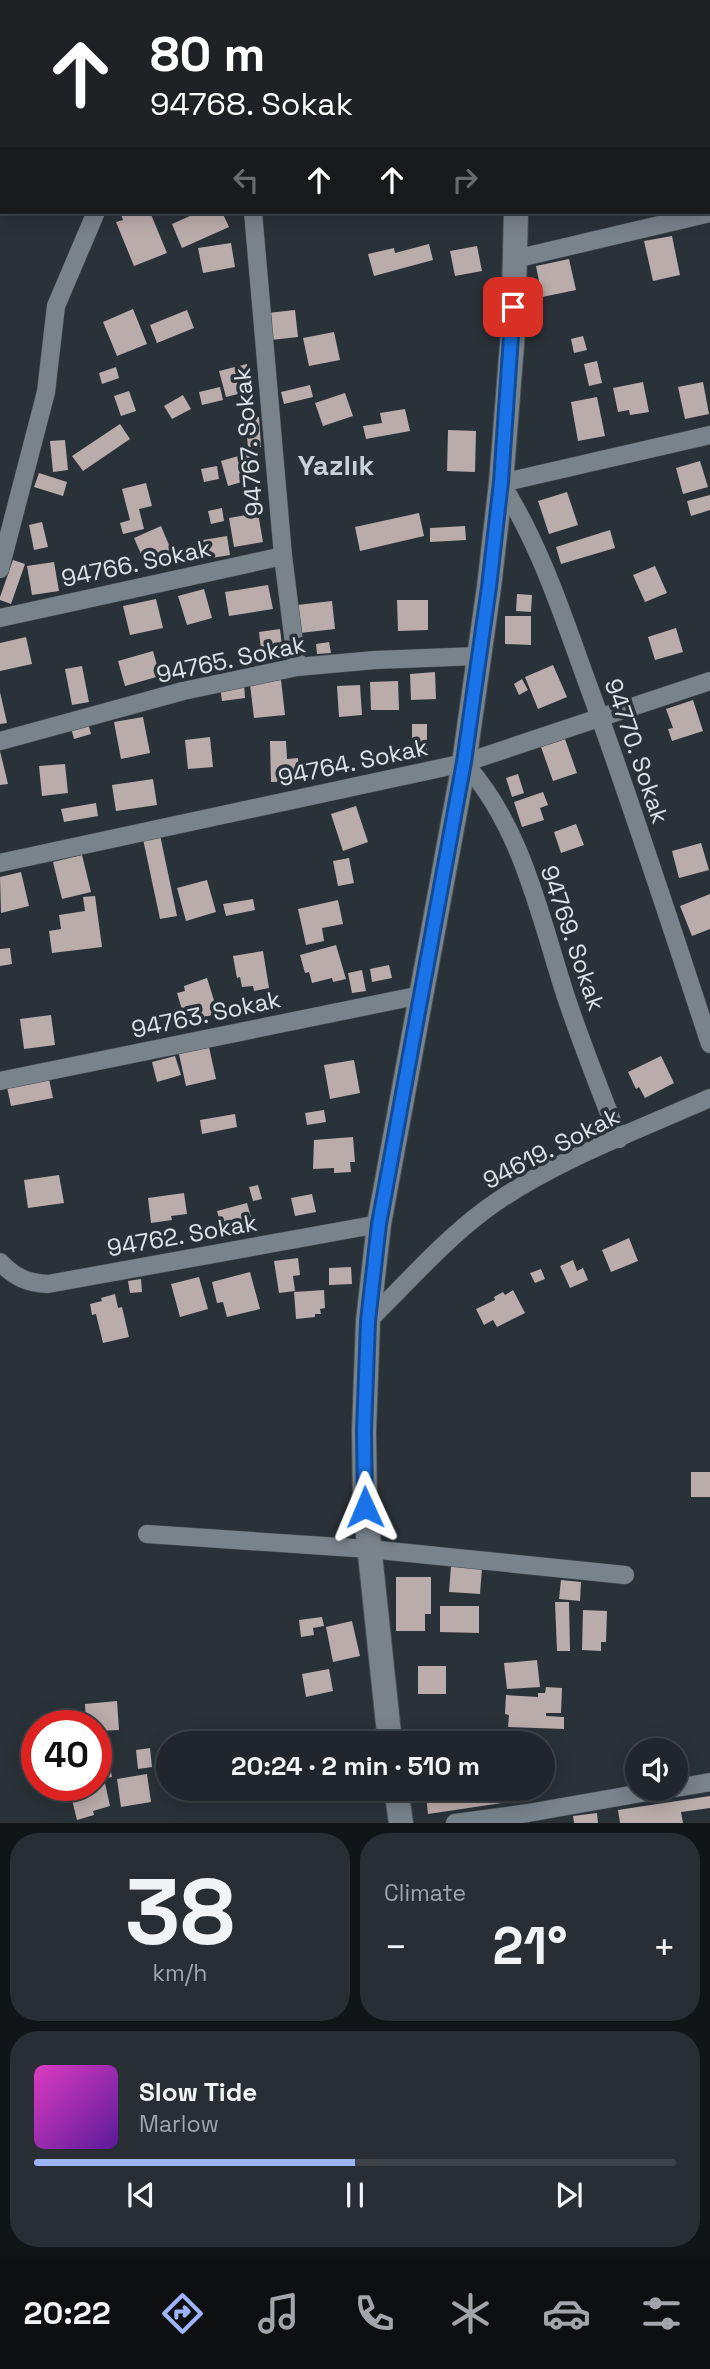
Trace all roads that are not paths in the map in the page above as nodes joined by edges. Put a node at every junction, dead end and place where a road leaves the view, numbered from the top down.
1 (95, 214) edge
2 (253, 214) edge
3 (516, 214) edge
4 (706, 214) edge
5 (515, 258) junction
6 (710, 435) edge
7 (501, 482) junction
8 (283, 556) junction
9 (0, 569) edge
10 (0, 618) edge
11 (478, 656) junction
12 (297, 667) junction
13 (710, 681) edge
14 (600, 718) junction
15 (0, 741) edge
16 (464, 762) junction
17 (0, 863) edge
18 (421, 995) junction
19 (710, 1044) edge
20 (0, 1081) edge
21 (710, 1098) edge
22 (619, 1139) junction
23 (379, 1224) junction
24 (0, 1262) edge
25 (368, 1321) junction
26 (147, 1534) dead end
27 (369, 1549) junction
28 (625, 1574) dead end
29 (389, 1731) edge
30 (710, 1782) edge
31 (688, 1785) edge
32 (625, 1796) edge
33 (398, 1801) edge
34 (401, 1823) edge
35 (454, 1823) edge

1 - 9 street
2 - 8 street, 94767. Sokak
3 - 5 street
4 - 5 street
5 - 7 street
6 - 7 street
7 - 11 street
7 - 14 street, 94770. Sokak
8 - 10 street, 94766. Sokak
8 - 12 street, 94767. Sokak
11 - 12 street, 94765. Sokak
11 - 16 street
12 - 15 street, 94765. Sokak
13 - 14 street, 94764. Sokak
14 - 16 street, 94764. Sokak
14 - 19 street, 94770. Sokak
16 - 17 street, 94764. Sokak
16 - 18 street
16 - 22 street, 94769. Sokak
18 - 20 street, 94763. Sokak
18 - 23 street
21 - 22 street, 94619. Sokak
22 - 25 street, 94619. Sokak
23 - 24 street, 94762. Sokak
23 - 25 street
25 - 27 street
26 - 27 street
27 - 28 street
27 - 29 street
30 - 31 street
32 - 35 street
33 - 34 street

